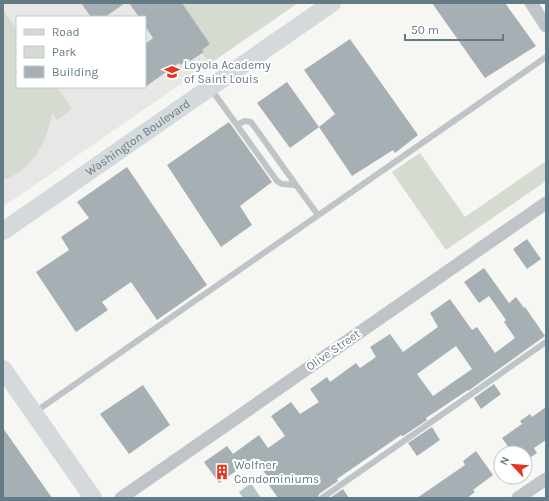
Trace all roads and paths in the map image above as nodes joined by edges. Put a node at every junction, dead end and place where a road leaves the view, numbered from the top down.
1 (332, 3) edge
2 (531, 3) edge
3 (546, 26) edge
4 (546, 57) edge
5 (210, 88) junction
6 (237, 125) junction
7 (296, 185) junction
8 (546, 203) edge
9 (318, 215) junction
10 (3, 232) edge
11 (546, 342) edge
12 (3, 369) edge
13 (34, 413) junction
14 (546, 479) edge
15 (93, 498) edge
16 (121, 498) edge
17 (322, 498) edge
18 (518, 498) edge

1 - 5 main road, Washington Boulevard
2 - 3 street
4 - 9 lane
5 - 6 lane
5 - 10 main road, Washington Boulevard
6 - 7 lane
6 - 7 lane
7 - 9 lane
8 - 16 street, Olive Street
9 - 13 lane
11 - 17 lane
12 - 13 main road
13 - 15 main road
14 - 18 street

